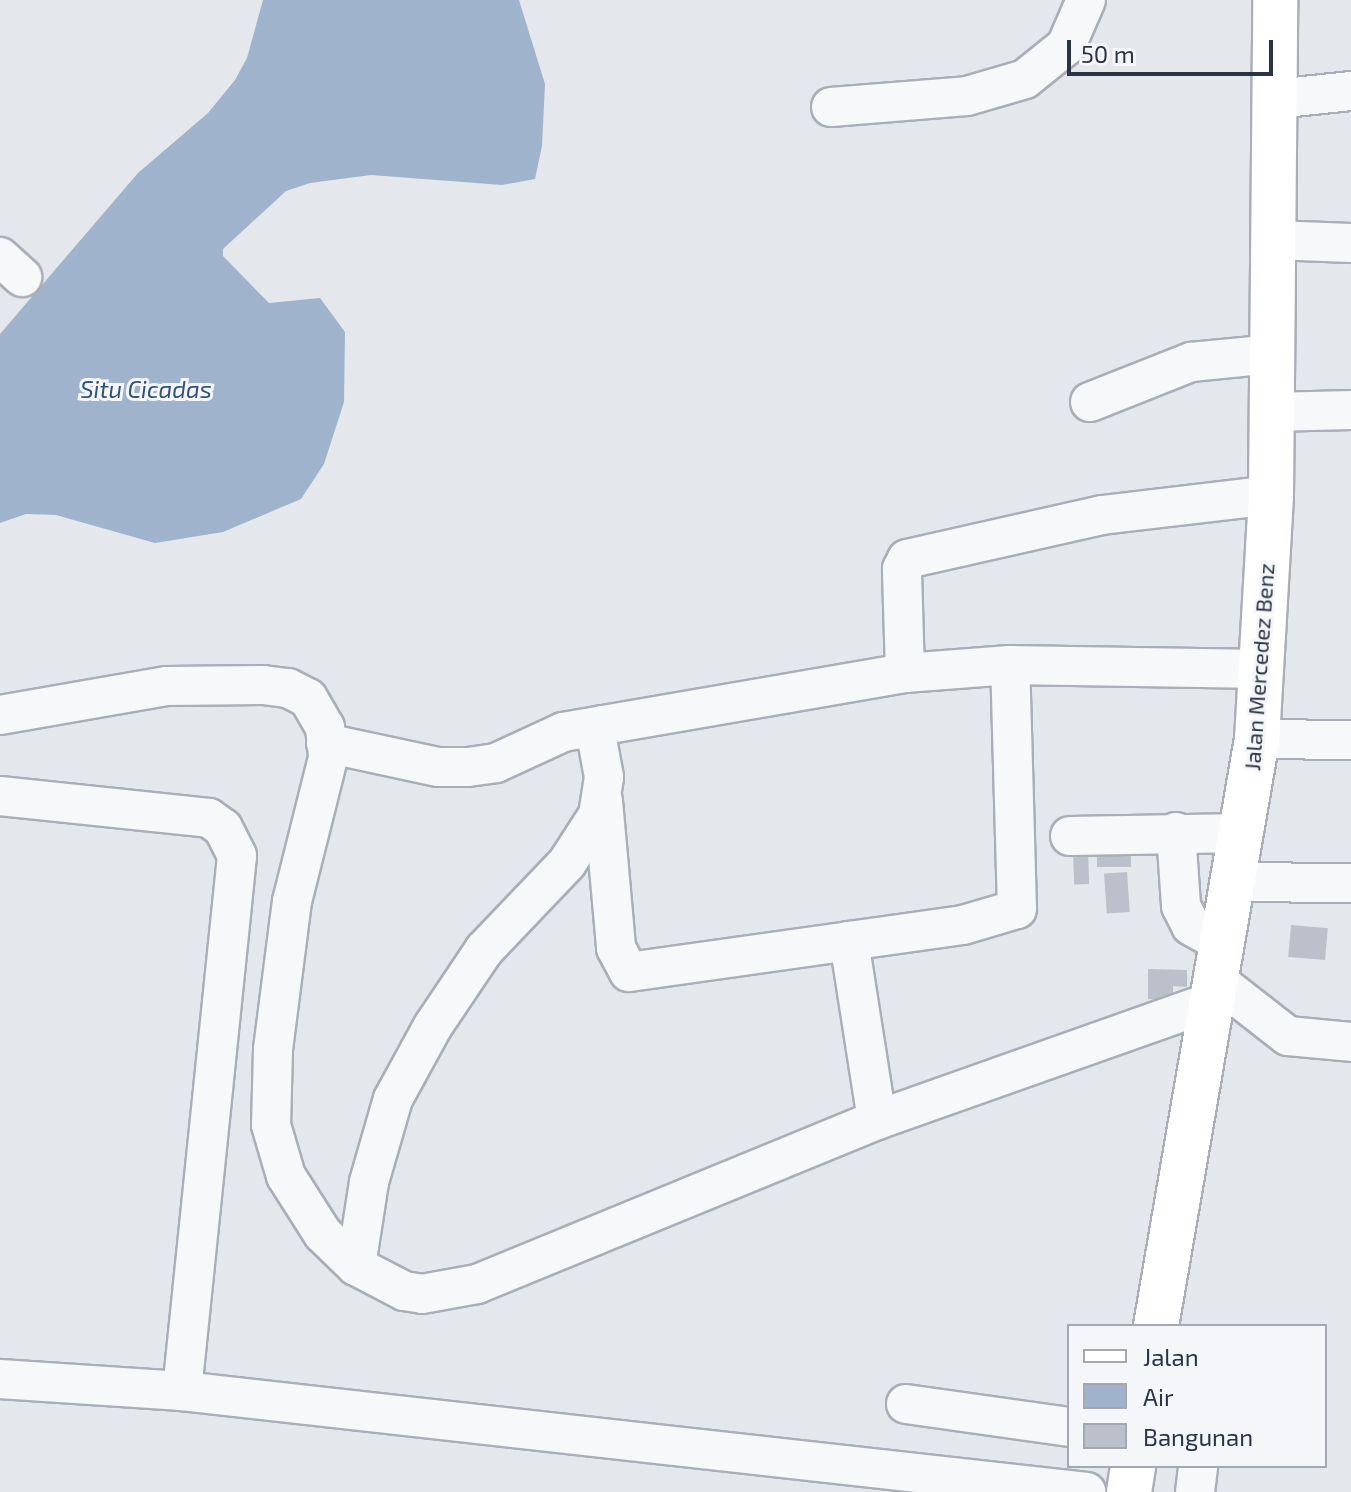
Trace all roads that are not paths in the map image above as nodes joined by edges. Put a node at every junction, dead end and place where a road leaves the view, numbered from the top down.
1 (1086, 0) edge
2 (1275, 0) edge
3 (1351, 91) edge
4 (1275, 99) junction
5 (831, 107) dead end
6 (1273, 240) junction
7 (1351, 243) edge
8 (1272, 354) junction
9 (1090, 402) dead end
10 (1351, 410) edge
11 (1271, 412) junction
12 (1271, 495) junction
13 (1010, 665) junction
14 (1262, 669) junction
15 (905, 673) junction
16 (0, 715) edge
17 (601, 725) junction
18 (1257, 739) junction
19 (1351, 740) edge
20 (326, 743) junction
21 (0, 796) edge
22 (603, 798) junction
23 (1176, 832) junction
24 (1243, 833) junction
25 (1070, 836) dead end
26 (1233, 882) junction
27 (1351, 883) edge
28 (849, 941) junction
29 (1217, 975) junction
30 (1351, 1042) edge
31 (877, 1120) junction
32 (356, 1266) junction
33 (1156, 1324) edge
34 (0, 1379) edge
35 (182, 1391) junction
36 (906, 1404) dead end
37 (1067, 1427) edge
38 (1133, 1468) edge
39 (1198, 1468) edge
40 (786, 1475) edge
41 (1086, 1492) edge
42 (1129, 1492) edge
43 (1195, 1492) edge

1 - 5 street
2 - 4 main road, Jalan Mercedez Benz
3 - 4 street
4 - 6 main road, Jalan Mercedez Benz
6 - 7 street
6 - 8 main road, Jalan Mercedez Benz
8 - 9 street
8 - 11 main road, Jalan Mercedez Benz
10 - 11 street
11 - 12 main road, Jalan Mercedez Benz
12 - 14 main road, Jalan Mercedez Benz
12 - 15 street
13 - 14 street
13 - 15 street
13 - 28 street
14 - 18 main road, Jalan Mercedez Benz
15 - 17 street
16 - 20 street
17 - 20 street
17 - 22 street
18 - 19 street
18 - 24 main road, Jalan Mercedez Benz
20 - 32 street
21 - 35 street
22 - 28 street
22 - 32 street
23 - 24 street
23 - 25 street
23 - 29 street
24 - 26 main road, Jalan Mercedez Benz
26 - 27 street
26 - 29 main road, Jalan Mercedez Benz
28 - 31 street
29 - 30 street
29 - 31 street
29 - 33 main road, Jalan Mercedez Benz
31 - 32 street
34 - 35 street
35 - 40 street
36 - 37 street
38 - 42 main road
39 - 43 street
40 - 41 street

